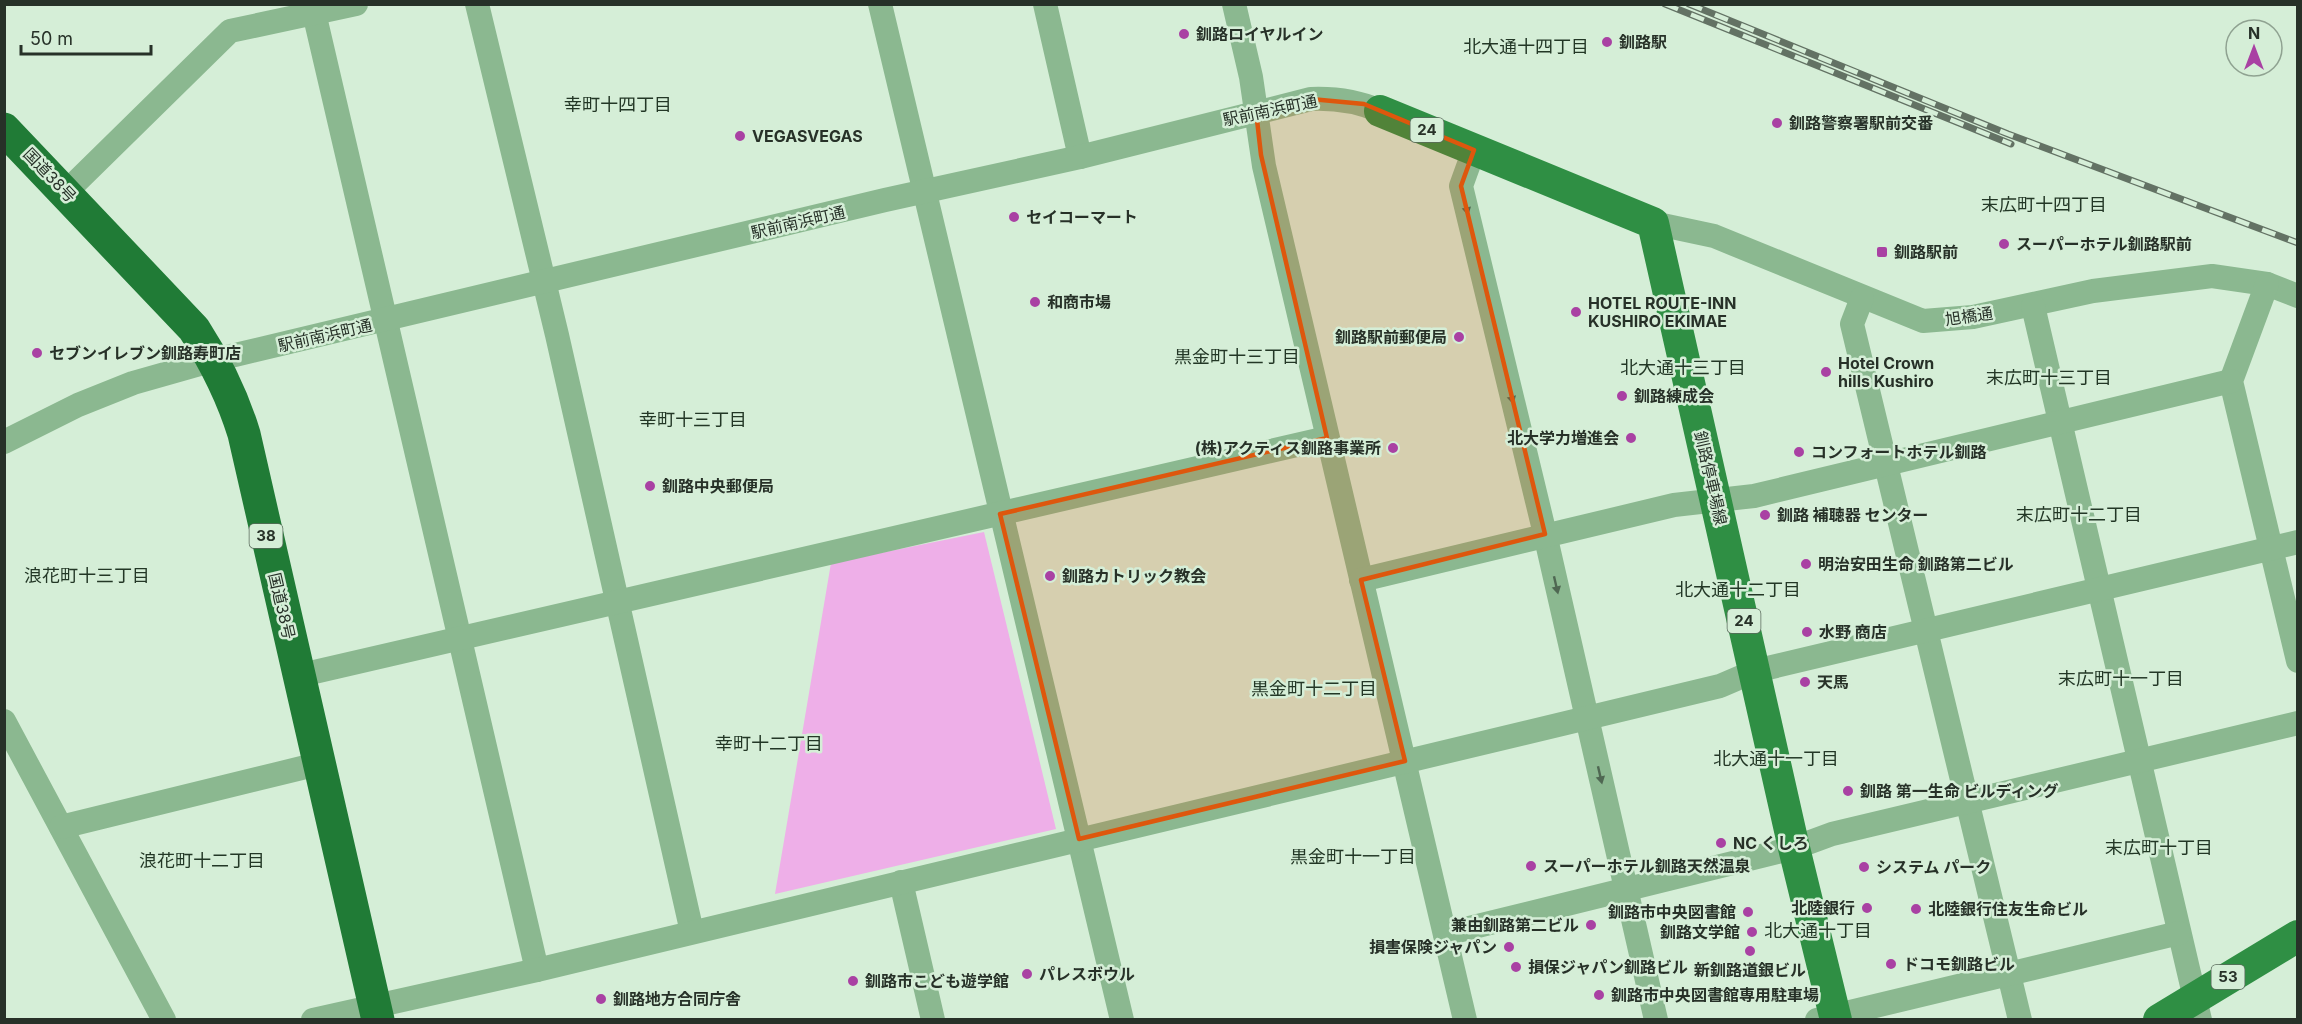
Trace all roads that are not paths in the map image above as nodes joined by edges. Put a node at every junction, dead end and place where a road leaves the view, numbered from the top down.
1 (356, 4) edge
2 (477, 4) edge
3 (880, 4) edge
4 (1045, 4) edge
5 (1234, 4) edge
6 (313, 9) edge
7 (1256, 111) junction
8 (1380, 111) joint
9 (4, 129) edge
10 (1474, 150) junction
11 (1080, 157) junction
12 (924, 191) junction
13 (66, 192) junction
14 (1653, 223) junction
15 (544, 282) junction
16 (2267, 284) junction
17 (2298, 296) edge
18 (1862, 298) junction
19 (2033, 306) junction
20 (386, 321) junction
21 (214, 360) junction
22 (2231, 381) junction
23 (2060, 423) junction
24 (1327, 438) junction
25 (4, 442) edge
26 (1886, 463) junction
27 (1716, 499) junction
28 (1000, 514) junction
29 (1545, 534) junction
30 (2298, 542) edge
31 (2272, 548) junction
32 (1361, 580) junction
33 (2099, 589) junction
34 (616, 603) junction
35 (1928, 630) junction
36 (459, 639) junction
37 (2298, 661) edge
38 (1755, 671) junction
39 (297, 676) junction
40 (1586, 717) junction
41 (4, 721) edge
42 (2298, 723) edge
43 (2139, 760) junction
44 (1405, 761) junction
45 (318, 764) junction
46 (1967, 802) junction
47 (61, 827) junction
48 (1079, 839) junction
49 (1794, 848) junction
50 (901, 882) junction
51 (1626, 889) junction
52 (692, 932) junction
53 (2179, 933) junction
54 (1445, 934) junction
55 (2298, 936) edge
56 (537, 970) junction
57 (2009, 973) junction
58 (2198, 1008) edge
59 (377, 1013) edge
60 (1830, 1018) edge
61 (164, 1020) edge
62 (313, 1020) edge
63 (933, 1020) edge
64 (1122, 1020) edge
65 (1465, 1020) edge
66 (1656, 1020) edge
67 (2020, 1020) edge
68 (2159, 1020) edge

1 - 6 street
2 - 15 street
3 - 12 street
4 - 11 street
5 - 7 street
6 - 13 street
6 - 20 street
7 - 8 street, 駅前南浜町通
7 - 11 street, 駅前南浜町通
7 - 24 street
8 - 10 main road, 24
9 - 13 highway, 国道38号 / 38
10 - 14 main road, 24
10 -> 29 street
11 - 12 street, 駅前南浜町通
12 - 15 street, 駅前南浜町通
12 - 28 street
13 - 21 highway, 国道38号 / 38
14 - 18 street, 旭橋通
14 - 27 main road, 釧路停車場線 / 24
15 - 20 street, 駅前南浜町通
15 - 34 street
16 - 17 street, 旭橋通
16 - 19 street, 旭橋通
16 - 22 street
18 - 19 street, 旭橋通
18 - 26 street
19 - 23 street
20 - 21 street, 駅前南浜町通
20 - 36 street
21 - 25 street, 駅前南浜町通
21 - 39 highway, 国道38号 / 38
22 - 23 street
22 - 31 street
23 - 26 street
23 - 33 street
24 - 28 street
24 - 32 street
26 - 27 street
26 - 35 street
27 - 29 street
27 - 38 main road, 釧路停車場線 / 24
28 - 34 street
28 - 48 street
29 - 32 street
29 -> 40 street
30 - 31 street
31 - 33 street
31 - 37 street
32 - 44 street
33 - 35 street
33 - 43 street
34 - 36 street
34 - 52 street
35 - 38 street
35 - 46 street
36 - 39 street
36 - 56 street
38 - 40 street
38 - 49 main road, 釧路停車場線 / 24
39 - 45 highway, 国道38号 / 38
40 - 44 street
40 -> 51 street
41 - 47 street
42 - 43 street
43 - 46 street
43 - 53 street
44 - 48 street
44 - 54 street
45 - 47 street
45 - 59 highway, 国道38号 / 38
46 - 49 street
46 - 57 street
47 - 61 street
48 - 50 street
48 - 64 street
49 - 51 street
49 - 60 main road, 釧路停車場線 / 24
50 - 52 street
50 - 63 street
51 - 54 street
51 - 66 street
52 - 56 street
53 - 57 street
53 - 58 street
54 - 65 street
55 - 58 main road, 53
56 - 59 street
57 - 60 street
57 - 67 street
58 - 68 main road, 53
59 - 62 street

